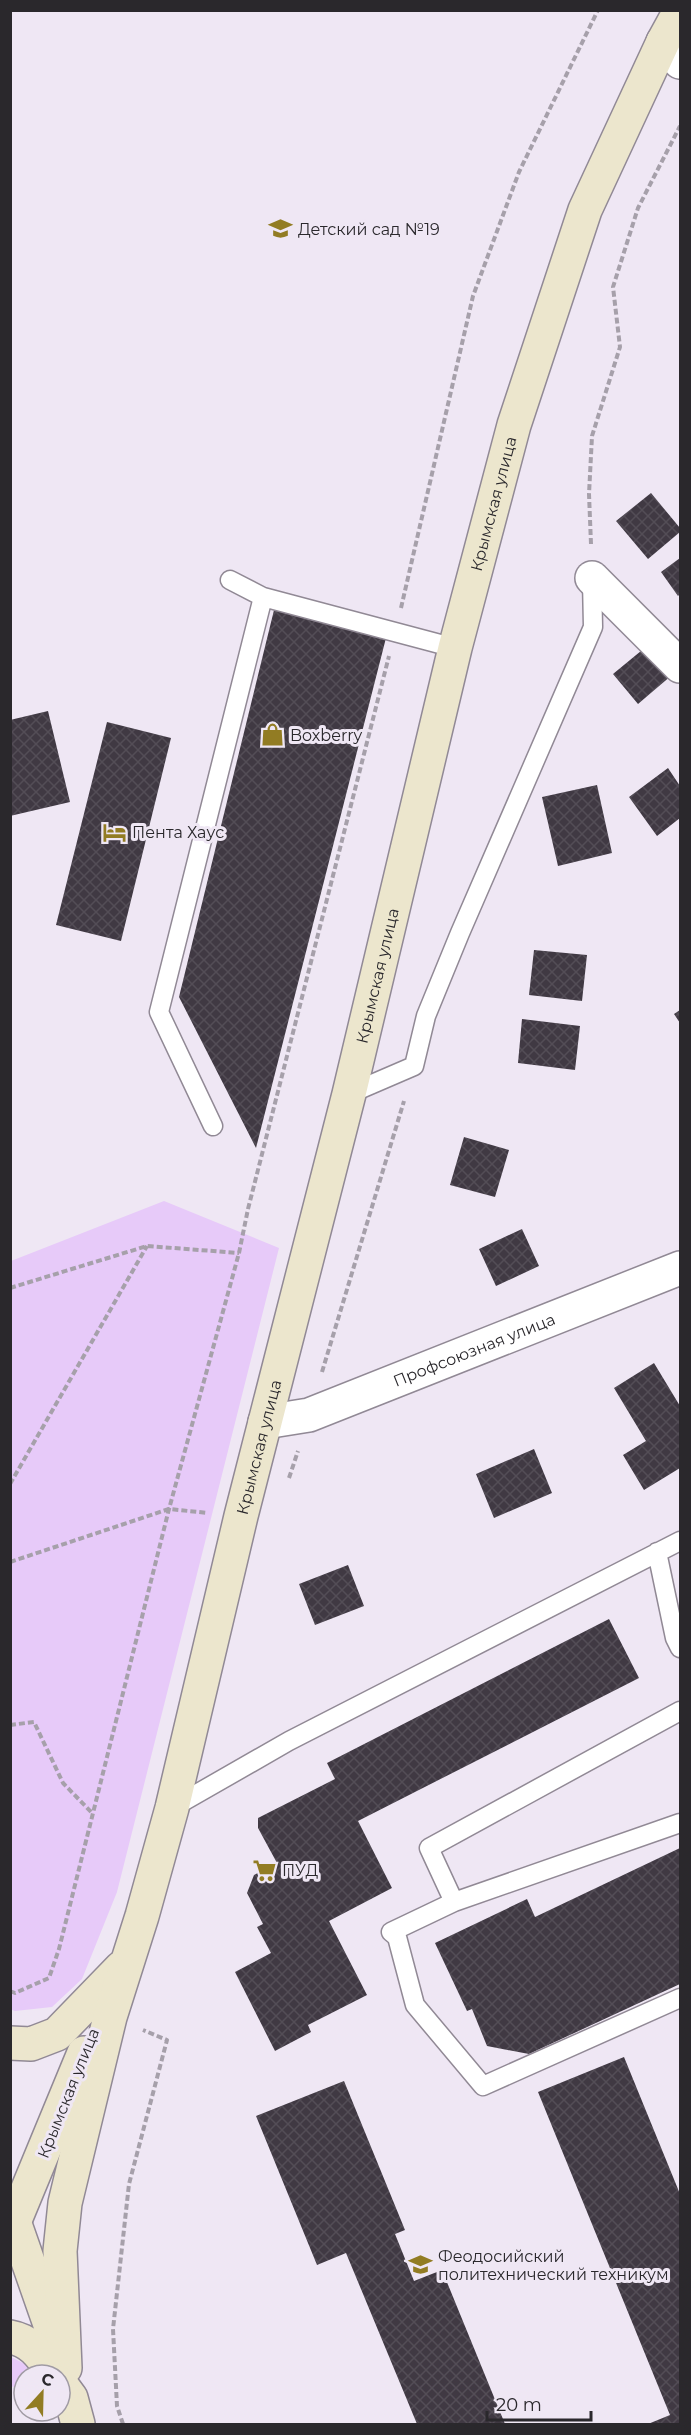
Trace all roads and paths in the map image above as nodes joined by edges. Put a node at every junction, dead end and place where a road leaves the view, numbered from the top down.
1 (598, 10) edge
2 (681, 11) edge
3 (672, 52) edge
4 (681, 126) edge
5 (592, 578) junction
6 (230, 580) dead end
7 (263, 597) junction
8 (395, 633) junction
9 (455, 648) junction
10 (681, 666) edge
11 (414, 1066) junction
12 (349, 1094) junction
13 (213, 1126) dead end
14 (147, 1246) junction
15 (239, 1253) junction
16 (681, 1268) edge
17 (10, 1288) edge
18 (309, 1415) junction
19 (266, 1422) junction
20 (288, 1481) dead end
21 (10, 1484) edge
22 (169, 1509) junction
23 (241, 1516) junction
24 (681, 1541) edge
25 (657, 1552) junction
26 (10, 1562) edge
27 (681, 1648) edge
28 (679, 1716) edge
29 (10, 1725) edge
30 (172, 1808) junction
31 (93, 1814) junction
32 (681, 1823) edge
33 (454, 1902) junction
34 (126, 1962) junction
35 (10, 1991) edge
36 (681, 1998) edge
37 (143, 2030) dead end
38 (10, 2043) edge
39 (12, 2221) edge
40 (10, 2337) edge
41 (47, 2363) edge
42 (57, 2363) edge
43 (65, 2363) edge
44 (123, 2424) edge

1 - 8 path
2 - 3 main road, Крымская улица
3 - 9 main road, Крымская улица
4 - 5 path
5 - 10 street
5 - 11 lane
6 - 7 lane
7 - 8 lane
7 - 13 lane
8 - 9 lane
8 - 15 path
9 - 12 main road, Крымская улица
11 - 12 lane
11 - 18 path
12 - 19 main road, Крымская улица
14 - 15 path
14 - 17 path
14 - 21 path
15 - 22 path
16 - 18 street, Профсоюзная улица
18 - 19 street, Профсоюзная улица
18 - 20 path
19 - 23 main road, Крымская улица
22 - 23 path
22 - 26 path
22 - 31 path
23 - 30 main road, Крымская улица
24 - 25 lane
25 - 27 lane
25 - 30 lane
28 - 33 lane
29 - 31 path
30 - 34 main road, Крымская улица
31 - 35 path
32 - 33 lane
33 - 36 lane
34 - 38 main road
34 - 39 main road, Крымская улица
34 - 43 main road
37 - 44 path
39 - 42 main road
40 - 41 main road

